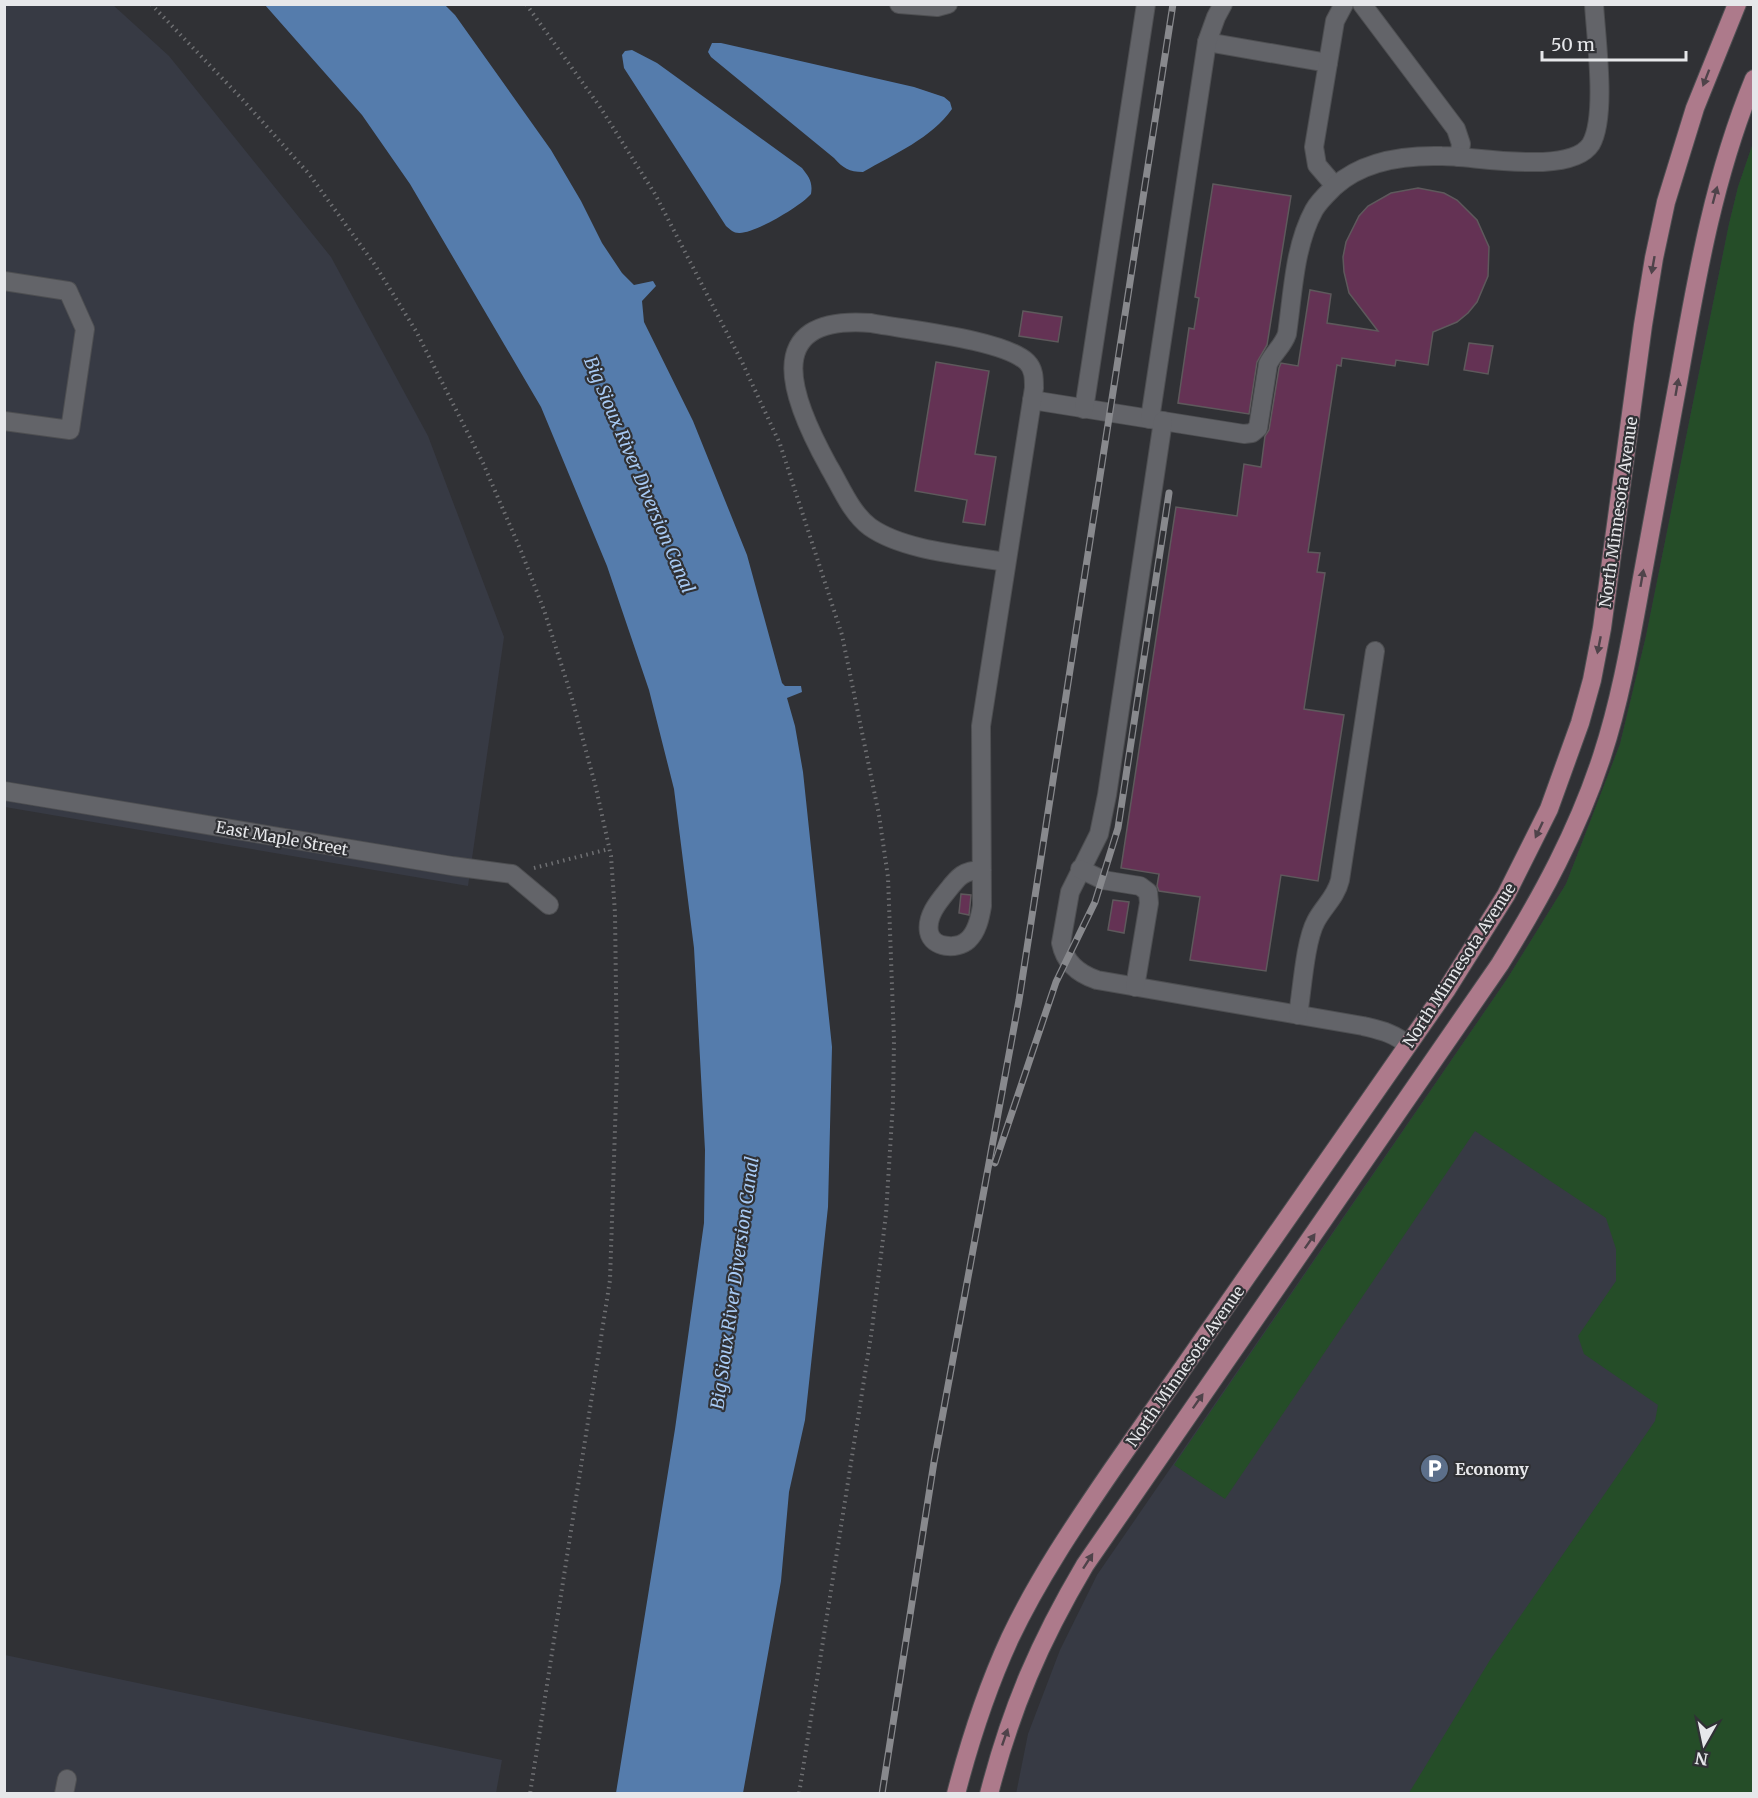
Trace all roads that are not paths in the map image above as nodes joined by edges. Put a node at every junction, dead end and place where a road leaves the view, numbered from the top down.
1 (899, 4) edge
2 (948, 4) edge
3 (1146, 4) edge
4 (1223, 4) edge
5 (1344, 4) edge
6 (1362, 4) edge
7 (1594, 4) edge
8 (1737, 4) edge
9 (1207, 42) junction
10 (1328, 63) junction
11 (1754, 79) edge
12 (1459, 157) junction
13 (1335, 186) junction
14 (4, 281) edge
15 (1032, 400) junction
16 (1084, 409) junction
17 (1157, 420) junction
18 (4, 421) edge
19 (1006, 562) junction
20 (1375, 651) dead end
21 (4, 791) edge
22 (1080, 869) junction
23 (982, 870) dead end
24 (549, 905) dead end
25 (1135, 987) junction
26 (1298, 1015) junction
27 (1407, 1045) junction
28 (956, 1794) edge
29 (989, 1794) edge

1 - 2 street
3 - 16 street
4 - 9 street
5 - 10 street
6 - 12 street
7 - 12 street
8 -> 27 main road, North Minnesota Avenue
9 - 10 street
9 - 17 street
10 - 13 street
29 -> 11 main road, North Minnesota Avenue
12 - 13 street
13 - 17 street
14 - 18 street
15 - 16 street
15 - 19 street
15 - 19 street
16 - 17 street
17 - 22 street
19 - 23 street
20 - 26 street
21 - 24 street, East Maple Street
22 - 25 street
22 - 25 street
25 - 26 street
26 - 27 street
27 - 28 main road, North Minnesota Avenue

